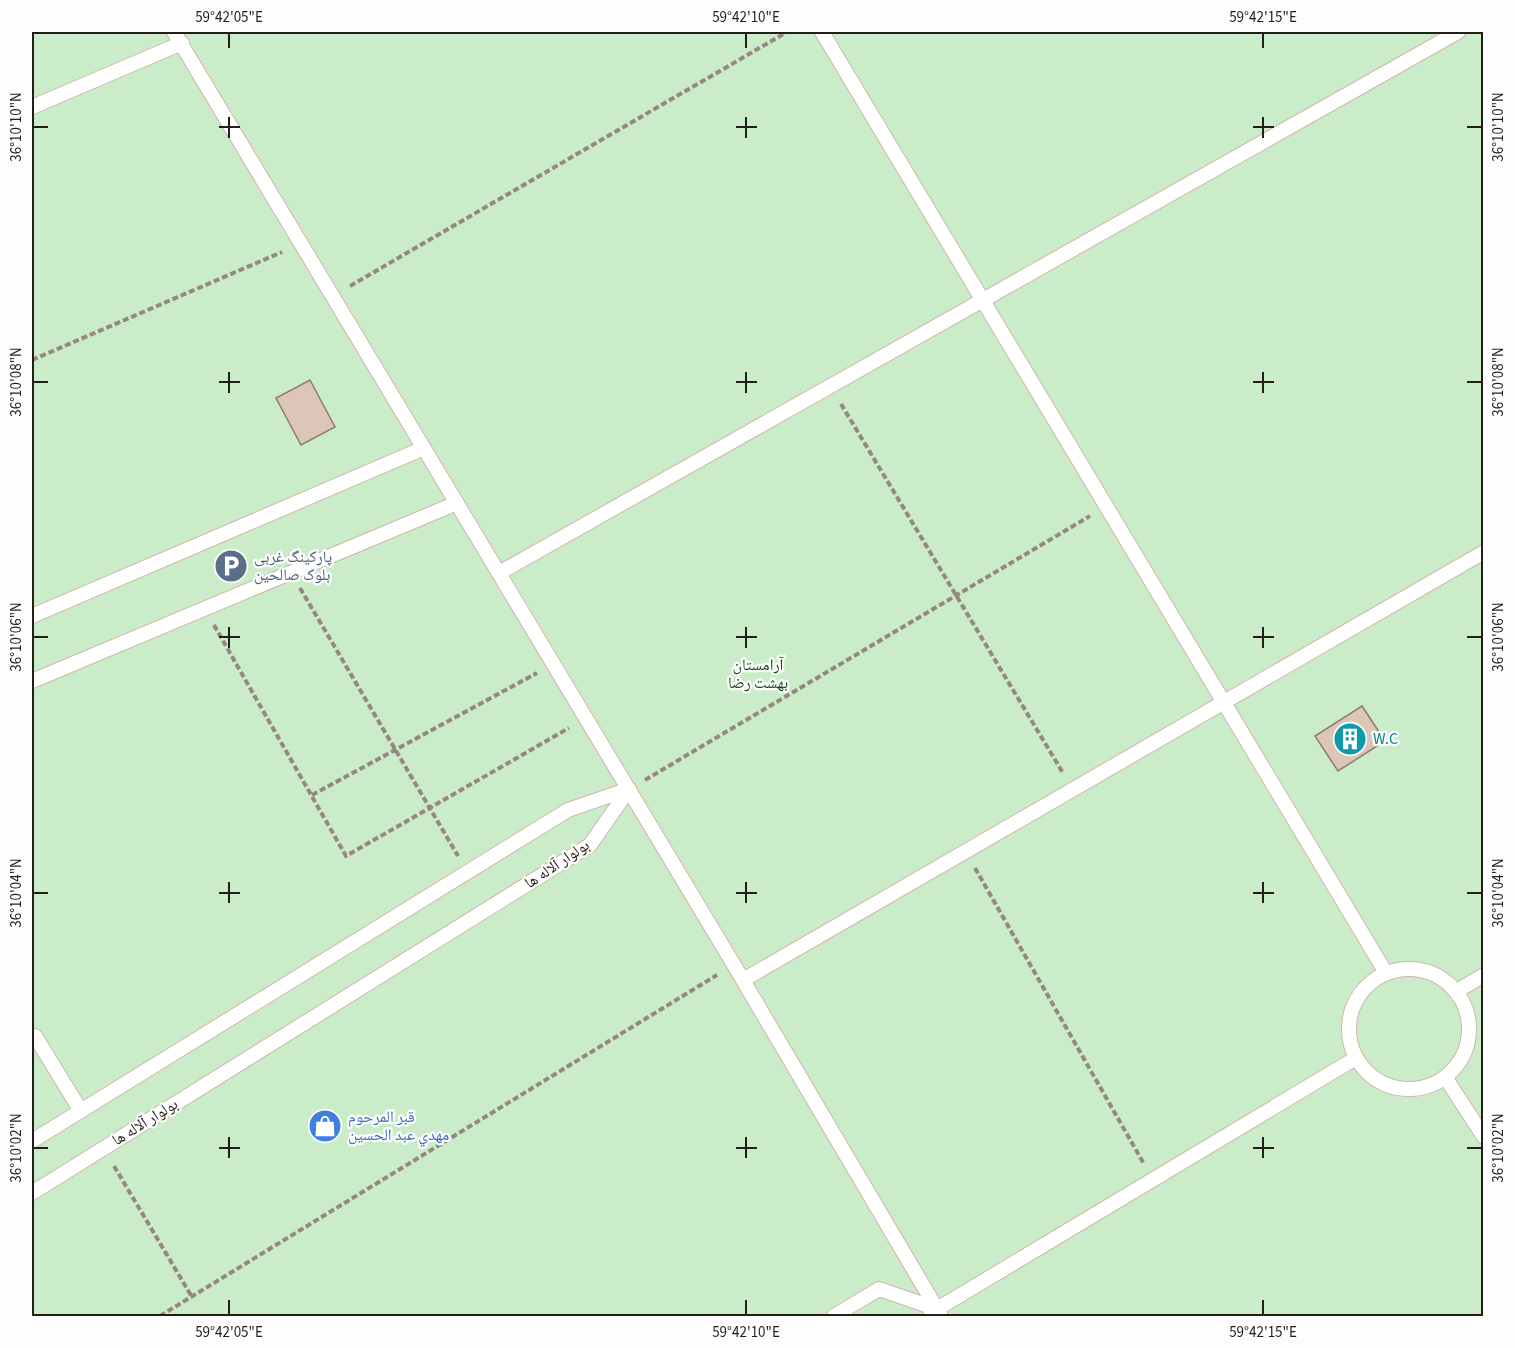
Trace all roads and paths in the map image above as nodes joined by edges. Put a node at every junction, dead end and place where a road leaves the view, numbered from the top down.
1 (787, 32) edge
2 (822, 32) edge
3 (1458, 32) edge
4 (178, 37) edge
5 (32, 107) edge
6 (302, 244) junction
7 (333, 296) junction
8 (983, 300) junction
9 (32, 360) edge
10 (830, 386) junction
11 (424, 448) junction
12 (457, 502) junction
13 (1106, 506) junction
14 (1484, 552) edge
15 (291, 572) junction
16 (499, 573) junction
17 (956, 595) junction
18 (205, 609) junction
19 (32, 616) edge
20 (554, 664) junction
21 (32, 681) edge
22 (1224, 702) junction
23 (586, 719) junction
24 (396, 749) junction
25 (629, 789) junction
26 (1072, 789) junction
27 (311, 795) junction
28 (430, 808) junction
29 (966, 851) junction
30 (468, 872) junction
31 (734, 965) junction
32 (1386, 973) junction
33 (1484, 975) edge
34 (743, 980) junction
35 (1457, 991) junction
36 (32, 1038) edge
37 (1356, 1058) junction
38 (1445, 1077) junction
39 (81, 1111) junction
40 (1484, 1137) edge
41 (32, 1141) edge
42 (103, 1148) junction
43 (1153, 1180) junction
44 (32, 1193) edge
45 (192, 1297) junction
46 (936, 1314) edge
47 (160, 1317) edge
48 (834, 1317) edge

1 - 7 path
2 - 8 lane
3 - 8 lane
4 - 5 lane
4 - 6 lane
6 - 7 lane
6 - 9 path
7 - 11 lane
8 - 10 lane
8 - 13 lane
10 - 16 lane
10 - 17 path
11 - 12 lane
11 - 19 lane
12 - 15 lane
12 - 16 lane
13 - 17 path
13 - 22 lane
14 - 22 lane
15 - 18 lane
15 - 24 path
16 - 20 lane
17 - 25 path
17 - 26 path
18 - 21 lane
18 - 27 path
20 - 23 lane
20 - 24 path
22 - 26 lane
22 - 32 lane
23 - 25 lane
23 - 28 path
24 - 27 path
24 - 28 path
25 - 30 lane
25 - 31 lane
25 - 42 lane, بولوار آلاله ها
26 - 29 lane
27 - 28 path
28 - 30 path
29 - 34 lane
29 - 43 path
30 - 39 lane
31 - 34 lane
31 - 45 path
32 - 35 lane
32 - 37 lane
33 - 35 lane
34 - 46 lane
35 - 38 lane
36 - 39 lane
37 - 38 lane
37 - 43 lane
38 - 40 lane
39 - 41 lane
42 - 44 lane, بولوار آلاله ها
42 - 45 path
43 - 46 lane
45 - 47 path
46 - 48 lane

